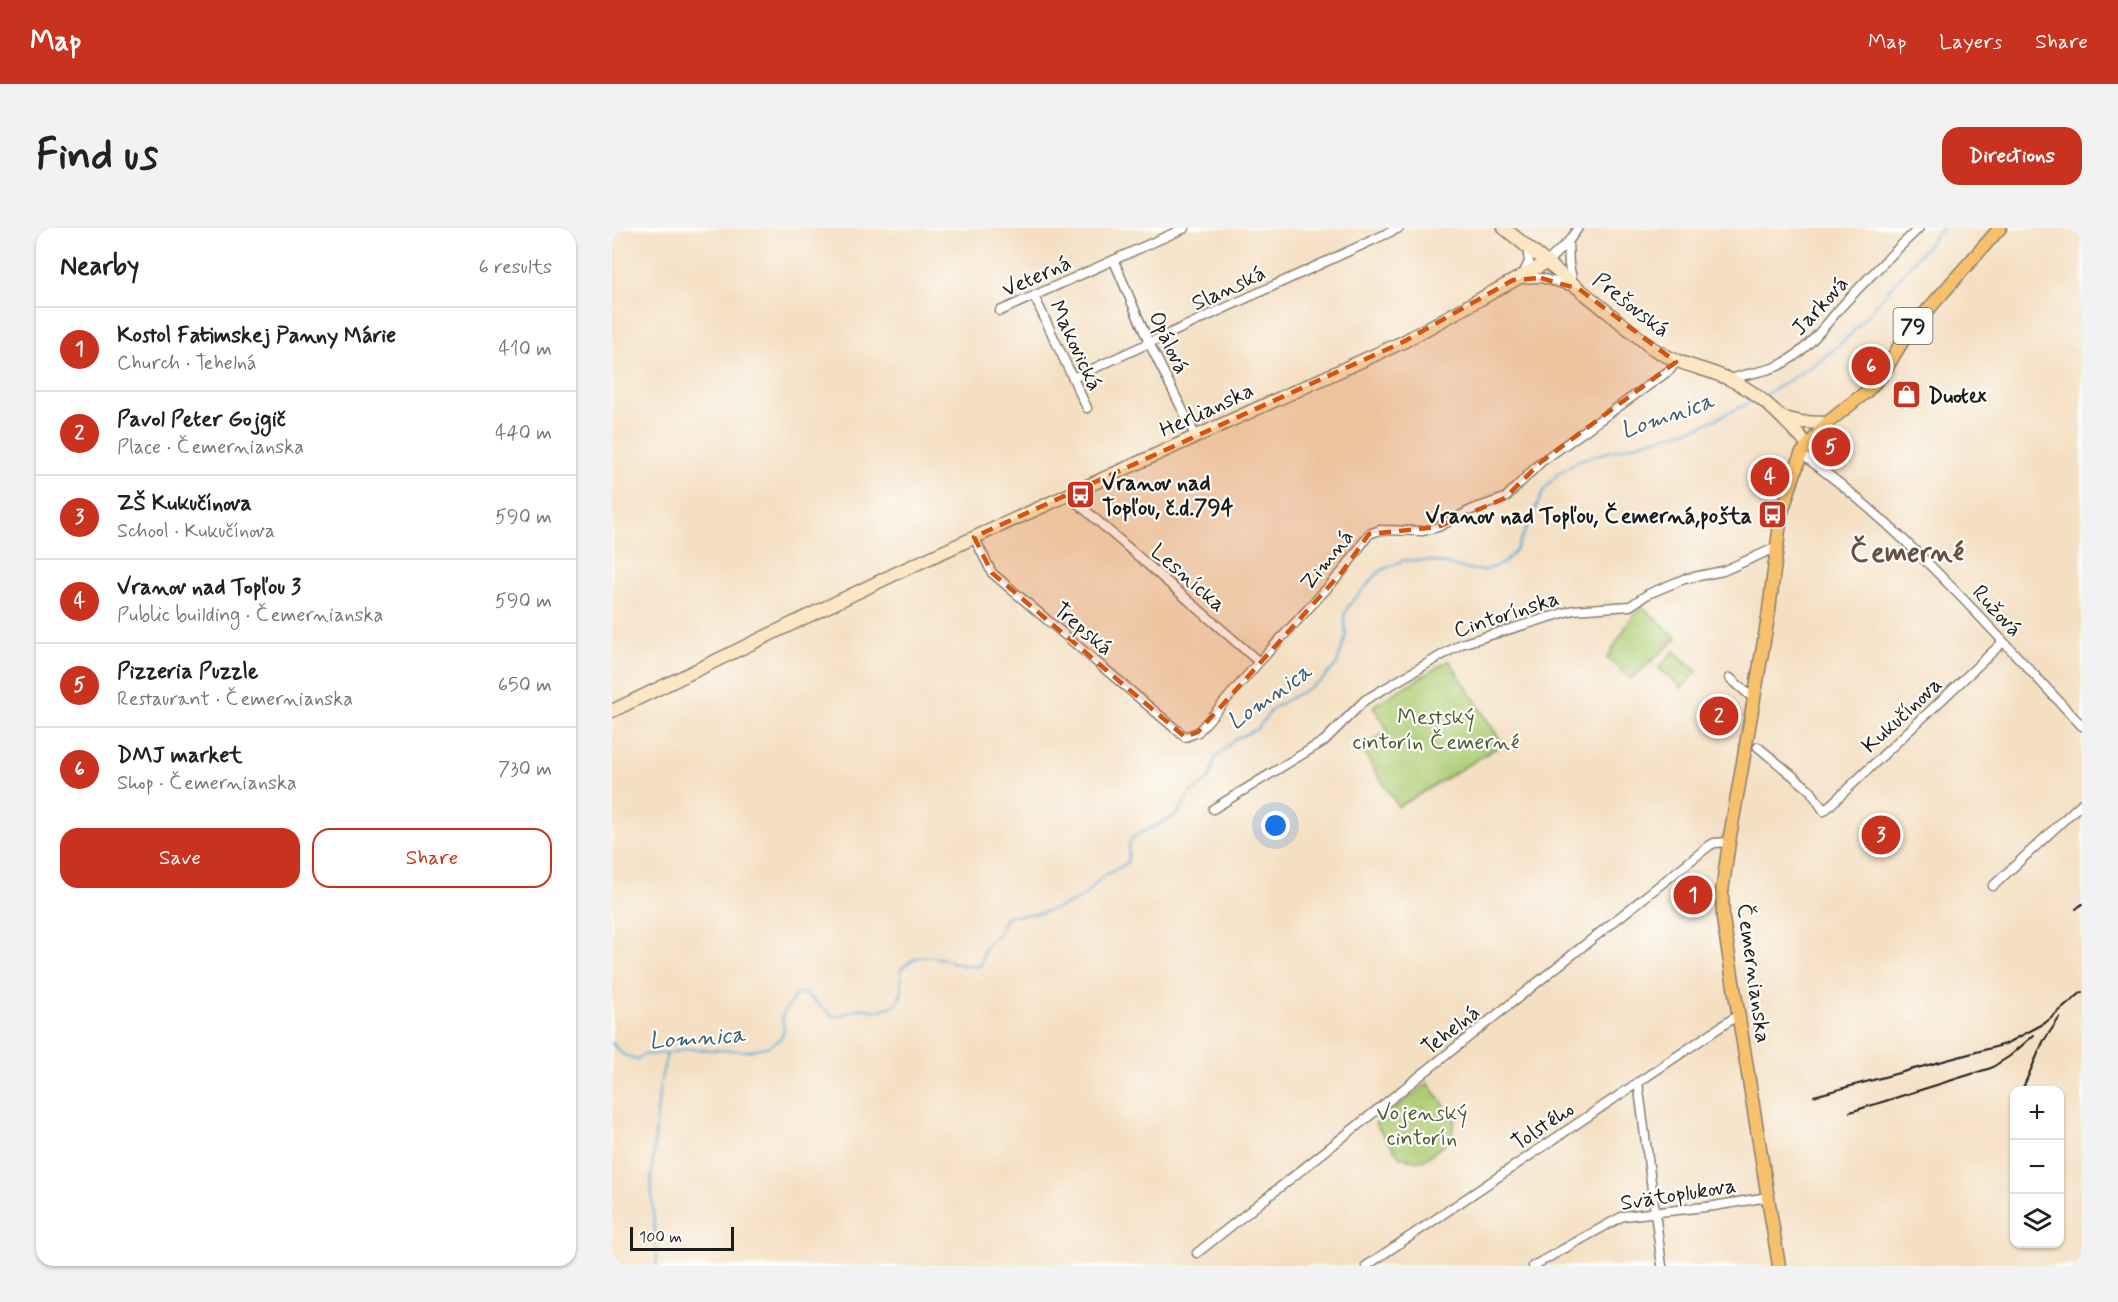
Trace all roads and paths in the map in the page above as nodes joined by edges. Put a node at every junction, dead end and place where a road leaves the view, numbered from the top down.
1 (1185, 228) edge
2 (1399, 228) edge
3 (1504, 228) edge
4 (1578, 228) edge
5 (1919, 228) edge
6 (2000, 228) edge
7 (1568, 242) junction
8 (1527, 246) junction
9 (1114, 261) junction
10 (1547, 262) junction
11 (1518, 277) junction
12 (1576, 287) junction
13 (1034, 296) junction
14 (1000, 311) dead end
15 (1149, 343) junction
16 (1676, 362) junction
17 (1073, 378) junction
18 (1729, 380) junction
19 (1087, 408) dead end
20 (1783, 418) junction
21 (1827, 423) junction
22 (1196, 437) junction
23 (1804, 449) junction
24 (1068, 495) junction
25 (974, 537) junction
26 (1775, 548) junction
27 (2003, 642) junction
28 (1259, 662) junction
29 (1730, 678) dead end
30 (1754, 699) junction
31 (612, 711) edge
32 (2082, 726) edge
33 (1185, 737) joint
34 (1758, 747) dead end
35 (2082, 803) edge
36 (1214, 809) dead end
37 (1729, 842) junction
38 (1993, 886) dead end
39 (1738, 1015) junction
40 (1638, 1082) junction
41 (1768, 1197) junction
42 (1656, 1212) junction
43 (1197, 1253) dead end
44 (1776, 1264) edge
45 (1366, 1266) edge
46 (1533, 1266) edge
47 (1662, 1266) edge

1 - 9 street, Veterná
2 - 15 street, Slanská
3 - 8 main road, Prešovská
4 - 7 street, Herlianska
5 - 18 street, Jarková
6 - 21 main road, Čemernianska / 79
7 - 10 street, Herlianska
7 - 12 street
8 - 10 main road, Prešovská
8 - 11 street
9 - 13 street, Veterná
9 - 15 street, Opálová
10 - 11 main road, Herlianska
10 - 12 main road, Prešovská
11 - 12 street
11 - 22 main road, Herlianska
12 - 16 main road, Prešovská
13 - 14 street, Veterná
13 - 17 street, Makovická
15 - 17 street, Slanská
15 - 22 street, Opálová
16 - 18 main road, Prešovská
16 - 28 street, Zimná
17 - 19 street, Makovická
18 - 20 main road, Prešovská
20 - 21 main road
20 - 23 main road, Prešovská
21 - 23 main road, Čemernianska / 79
22 - 24 main road, Herlianska
23 - 26 main road, Čemernianska / 79
23 - 27 street, Ružová
24 - 25 main road, Herlianska
24 - 28 street, Lesnícka
25 - 31 main road, Herlianska
25 - 33 street, Trepská
26 - 30 main road, Čemernianska / 79
26 - 36 street, Cintorínska
27 - 32 street, Ružová
27 - 34 street, Kukučínova
28 - 33 street, Zimná
29 - 30 street
30 - 37 main road, Čemernianska / 79
35 - 38 street
37 - 39 main road, Čemernianska / 79
37 - 43 street, Tehelná
39 - 40 street, Tolstého
39 - 41 main road, Čemernianska / 79
40 - 42 street
40 - 45 street, Tolstého
41 - 42 street, Svätoplukova
41 - 44 main road, Čemernianska / 79
42 - 46 street, Svätoplukova
42 - 47 street

